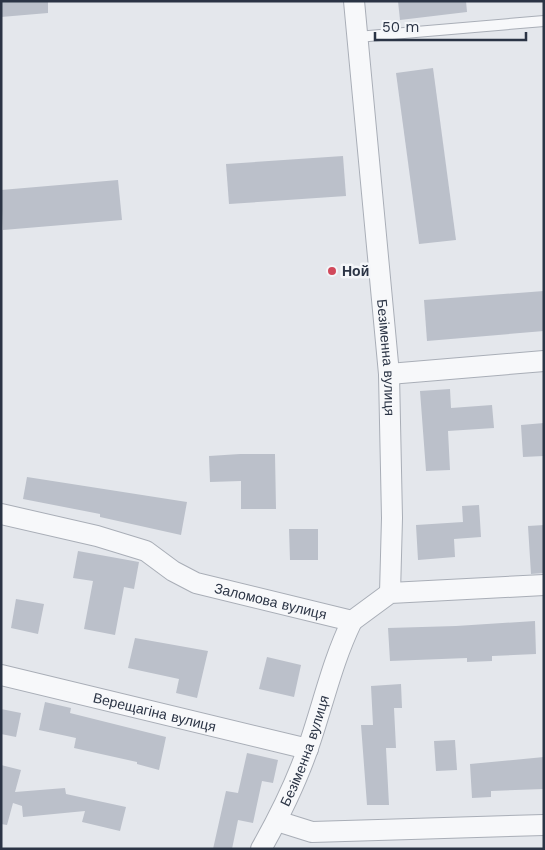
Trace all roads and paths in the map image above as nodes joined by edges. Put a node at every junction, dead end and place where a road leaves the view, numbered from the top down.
1 (354, 1) edge
2 (544, 21) edge
3 (358, 37) junction
4 (544, 361) edge
5 (390, 374) junction
6 (1, 514) edge
7 (544, 585) edge
8 (390, 593) junction
9 (352, 621) junction
10 (1, 675) edge
11 (308, 749) junction
12 (276, 821) junction
13 (544, 825) edge
14 (261, 849) edge

1 - 3 street, Безіменна вулиця
2 - 3 lane
3 - 5 street, Безіменна вулиця
4 - 5 street
5 - 8 street, Безіменна вулиця
6 - 9 street, Заломова вулиця
7 - 8 street
8 - 9 street
9 - 11 street, Безіменна вулиця
10 - 11 street, Верещагіна вулиця
11 - 12 street, Безіменна вулиця
12 - 13 street
12 - 14 street, Безіменна вулиця

